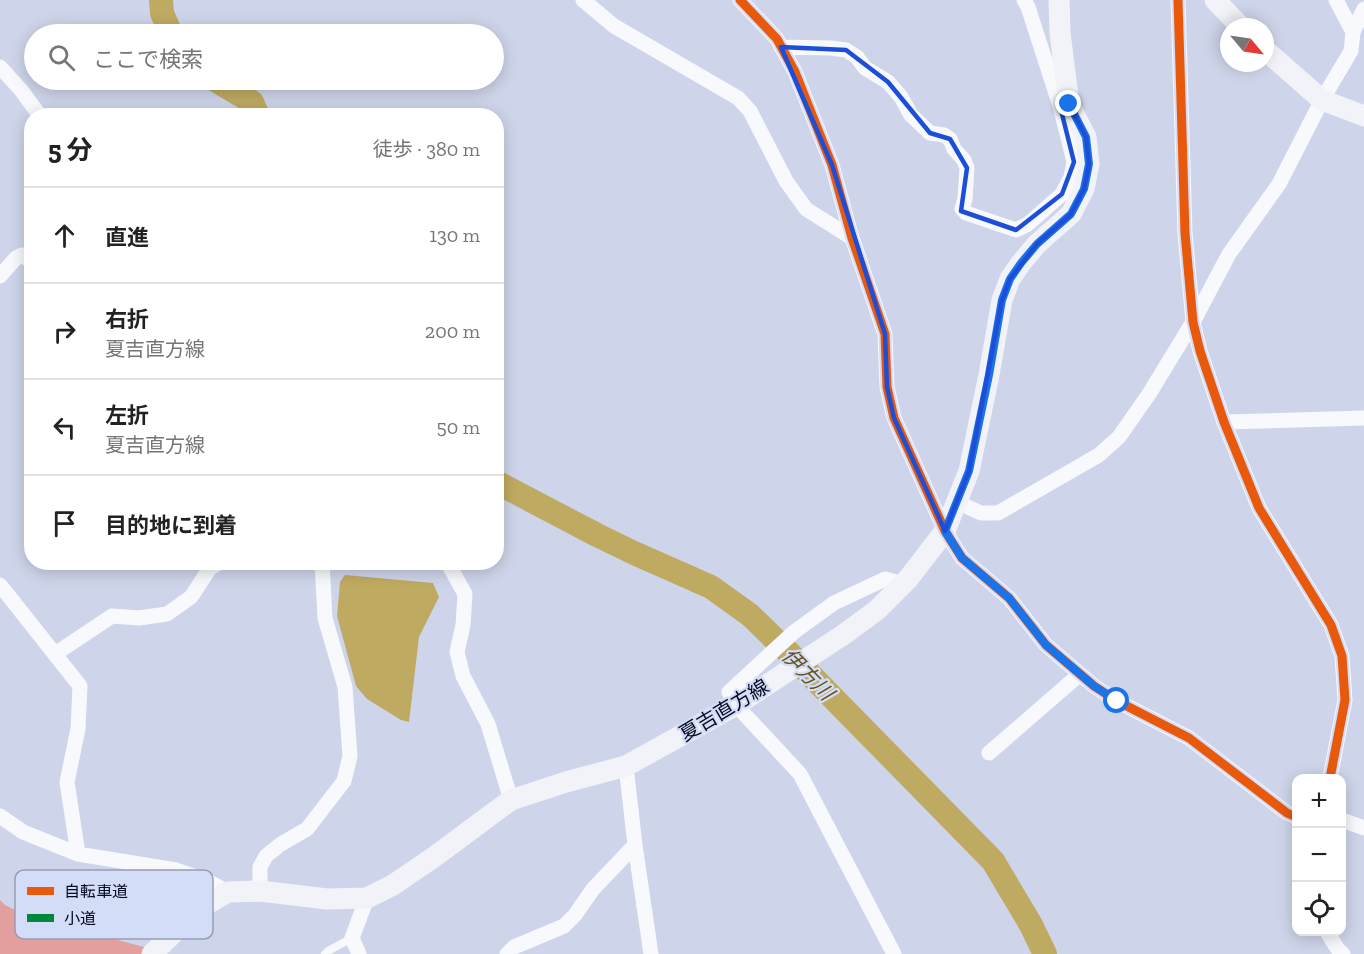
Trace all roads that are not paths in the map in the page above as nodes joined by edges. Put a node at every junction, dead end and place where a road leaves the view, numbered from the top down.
1 (583, 0) edge
2 (740, 0) edge
3 (1024, 0) edge
4 (1059, 0) edge
5 (1178, 0) edge
6 (1215, 0) edge
7 (1336, 0) edge
8 (1364, 9) edge
9 (1232, 18) edge
10 (1353, 32) junction
11 (781, 46) junction
12 (1274, 58) edge
13 (0, 67) edge
14 (1322, 100) junction
15 (1065, 105) junction
16 (34, 108) edge
17 (1364, 116) edge
18 (852, 238) junction
19 (24, 256) edge
20 (0, 276) edge
21 (1193, 322) junction
22 (1364, 418) edge
23 (1224, 422) junction
24 (957, 502) junction
25 (945, 531) junction
26 (209, 570) edge
27 (323, 570) edge
28 (452, 570) edge
29 (903, 584) junction
30 (0, 585) edge
31 (55, 654) junction
32 (1080, 674) junction
33 (736, 705) junction
34 (989, 753) dead end
35 (626, 766) junction
36 (1331, 774) edge
37 (511, 800) junction
38 (1292, 815) edge
39 (0, 816) edge
40 (1346, 822) edge
41 (1364, 828) edge
42 (635, 845) junction
43 (78, 855) junction
44 (176, 870) edge
45 (213, 884) edge
46 (260, 891) junction
47 (228, 892) junction
48 (367, 898) junction
49 (213, 900) edge
50 (1329, 936) edge
51 (352, 938) junction
52 (169, 939) edge
53 (155, 953) edge
54 (325, 954) edge
55 (359, 954) edge
56 (507, 954) edge
57 (651, 954) edge
58 (894, 954) edge
59 (1343, 954) edge

1 - 18 street
2 - 11 street
3 - 15 street
4 - 15 main road, 夏吉直方線
5 - 21 street
6 - 9 main road
7 - 10 street
8 - 10 street
10 - 14 street
11 - 15 street
11 - 18 street
12 - 14 main road
13 - 16 street
14 - 17 main road
14 - 21 street
15 - 24 main road, 夏吉直方線
18 - 25 street
19 - 20 street
21 - 23 street
21 - 24 street
22 - 23 street
23 - 36 street
24 - 25 main road, 夏吉直方線
25 - 29 main road, 夏吉直方線
25 - 32 street
26 - 31 street
27 - 46 street
28 - 37 street
29 - 33 main road, 夏吉直方線
29 - 33 street
30 - 31 street
31 - 43 street
32 - 34 street
32 - 38 street
33 - 35 main road, 夏吉直方線
33 - 58 street
35 - 37 main road, 夏吉直方線
35 - 42 street
37 - 48 main road, 夏吉直方線
39 - 43 street
40 - 41 street
42 - 56 street
42 - 57 street
43 - 44 street
45 - 47 street
46 - 47 main road, 夏吉直方線
46 - 48 main road, 夏吉直方線
47 - 49 main road, 夏吉直方線
48 - 51 street
50 - 59 street
51 - 54 lane
51 - 55 street
52 - 53 main road, 夏吉直方線

